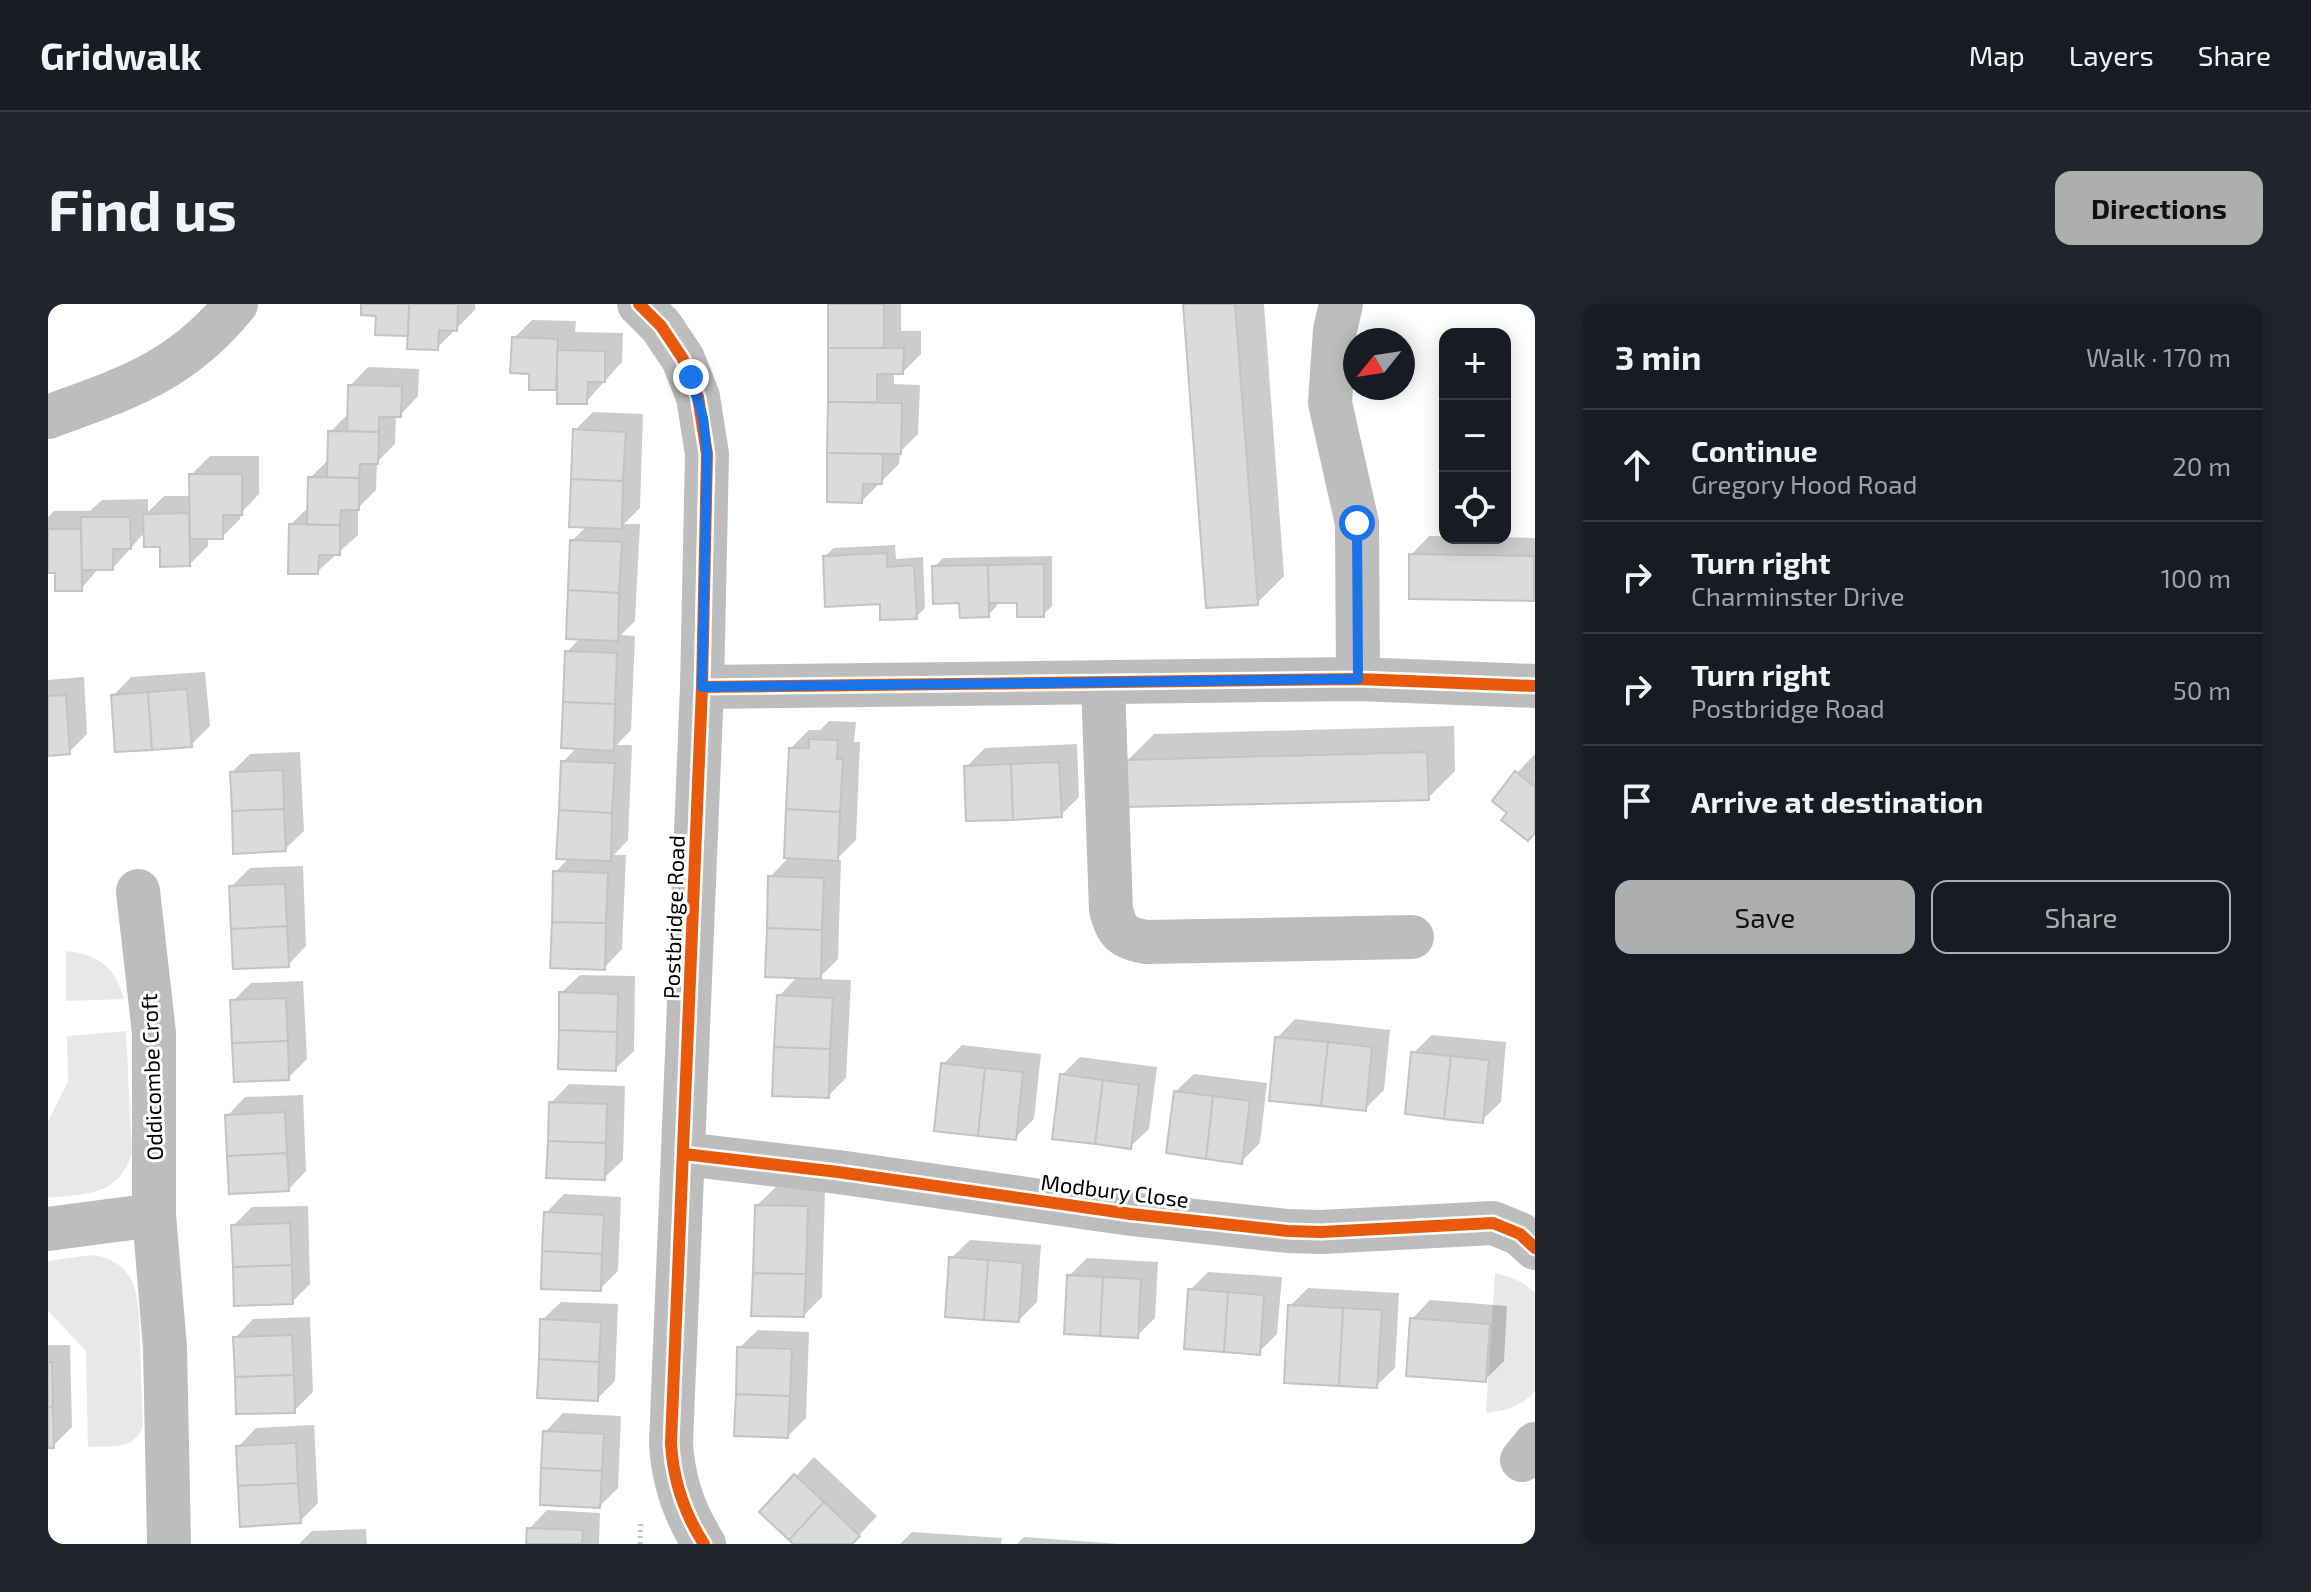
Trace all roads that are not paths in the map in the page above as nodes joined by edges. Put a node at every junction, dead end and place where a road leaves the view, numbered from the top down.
1 (236, 304) edge
2 (639, 304) edge
3 (1341, 304) edge
4 (48, 417) edge
5 (1358, 679) junction
6 (1103, 684) junction
7 (1535, 686) edge
8 (702, 687) junction
9 (138, 891) dead end
10 (1412, 937) dead end
11 (684, 1154) junction
12 (1535, 1212) edge
13 (154, 1215) junction
14 (1493, 1223) junction
15 (48, 1229) edge
16 (1535, 1248) edge
17 (169, 1541) dead end
18 (704, 1544) edge

1 - 4 street
2 - 8 street, Postbridge Road
3 - 5 street
5 - 6 street
5 - 7 street
6 - 8 street
6 - 10 street
8 - 11 street, Postbridge Road
9 - 13 street, Oddicombe Croft
11 - 14 street, Modbury Close
11 - 18 street, Postbridge Road
12 - 14 street, Modbury Close
13 - 15 street
13 - 17 street, Oddicombe Croft
14 - 16 street

